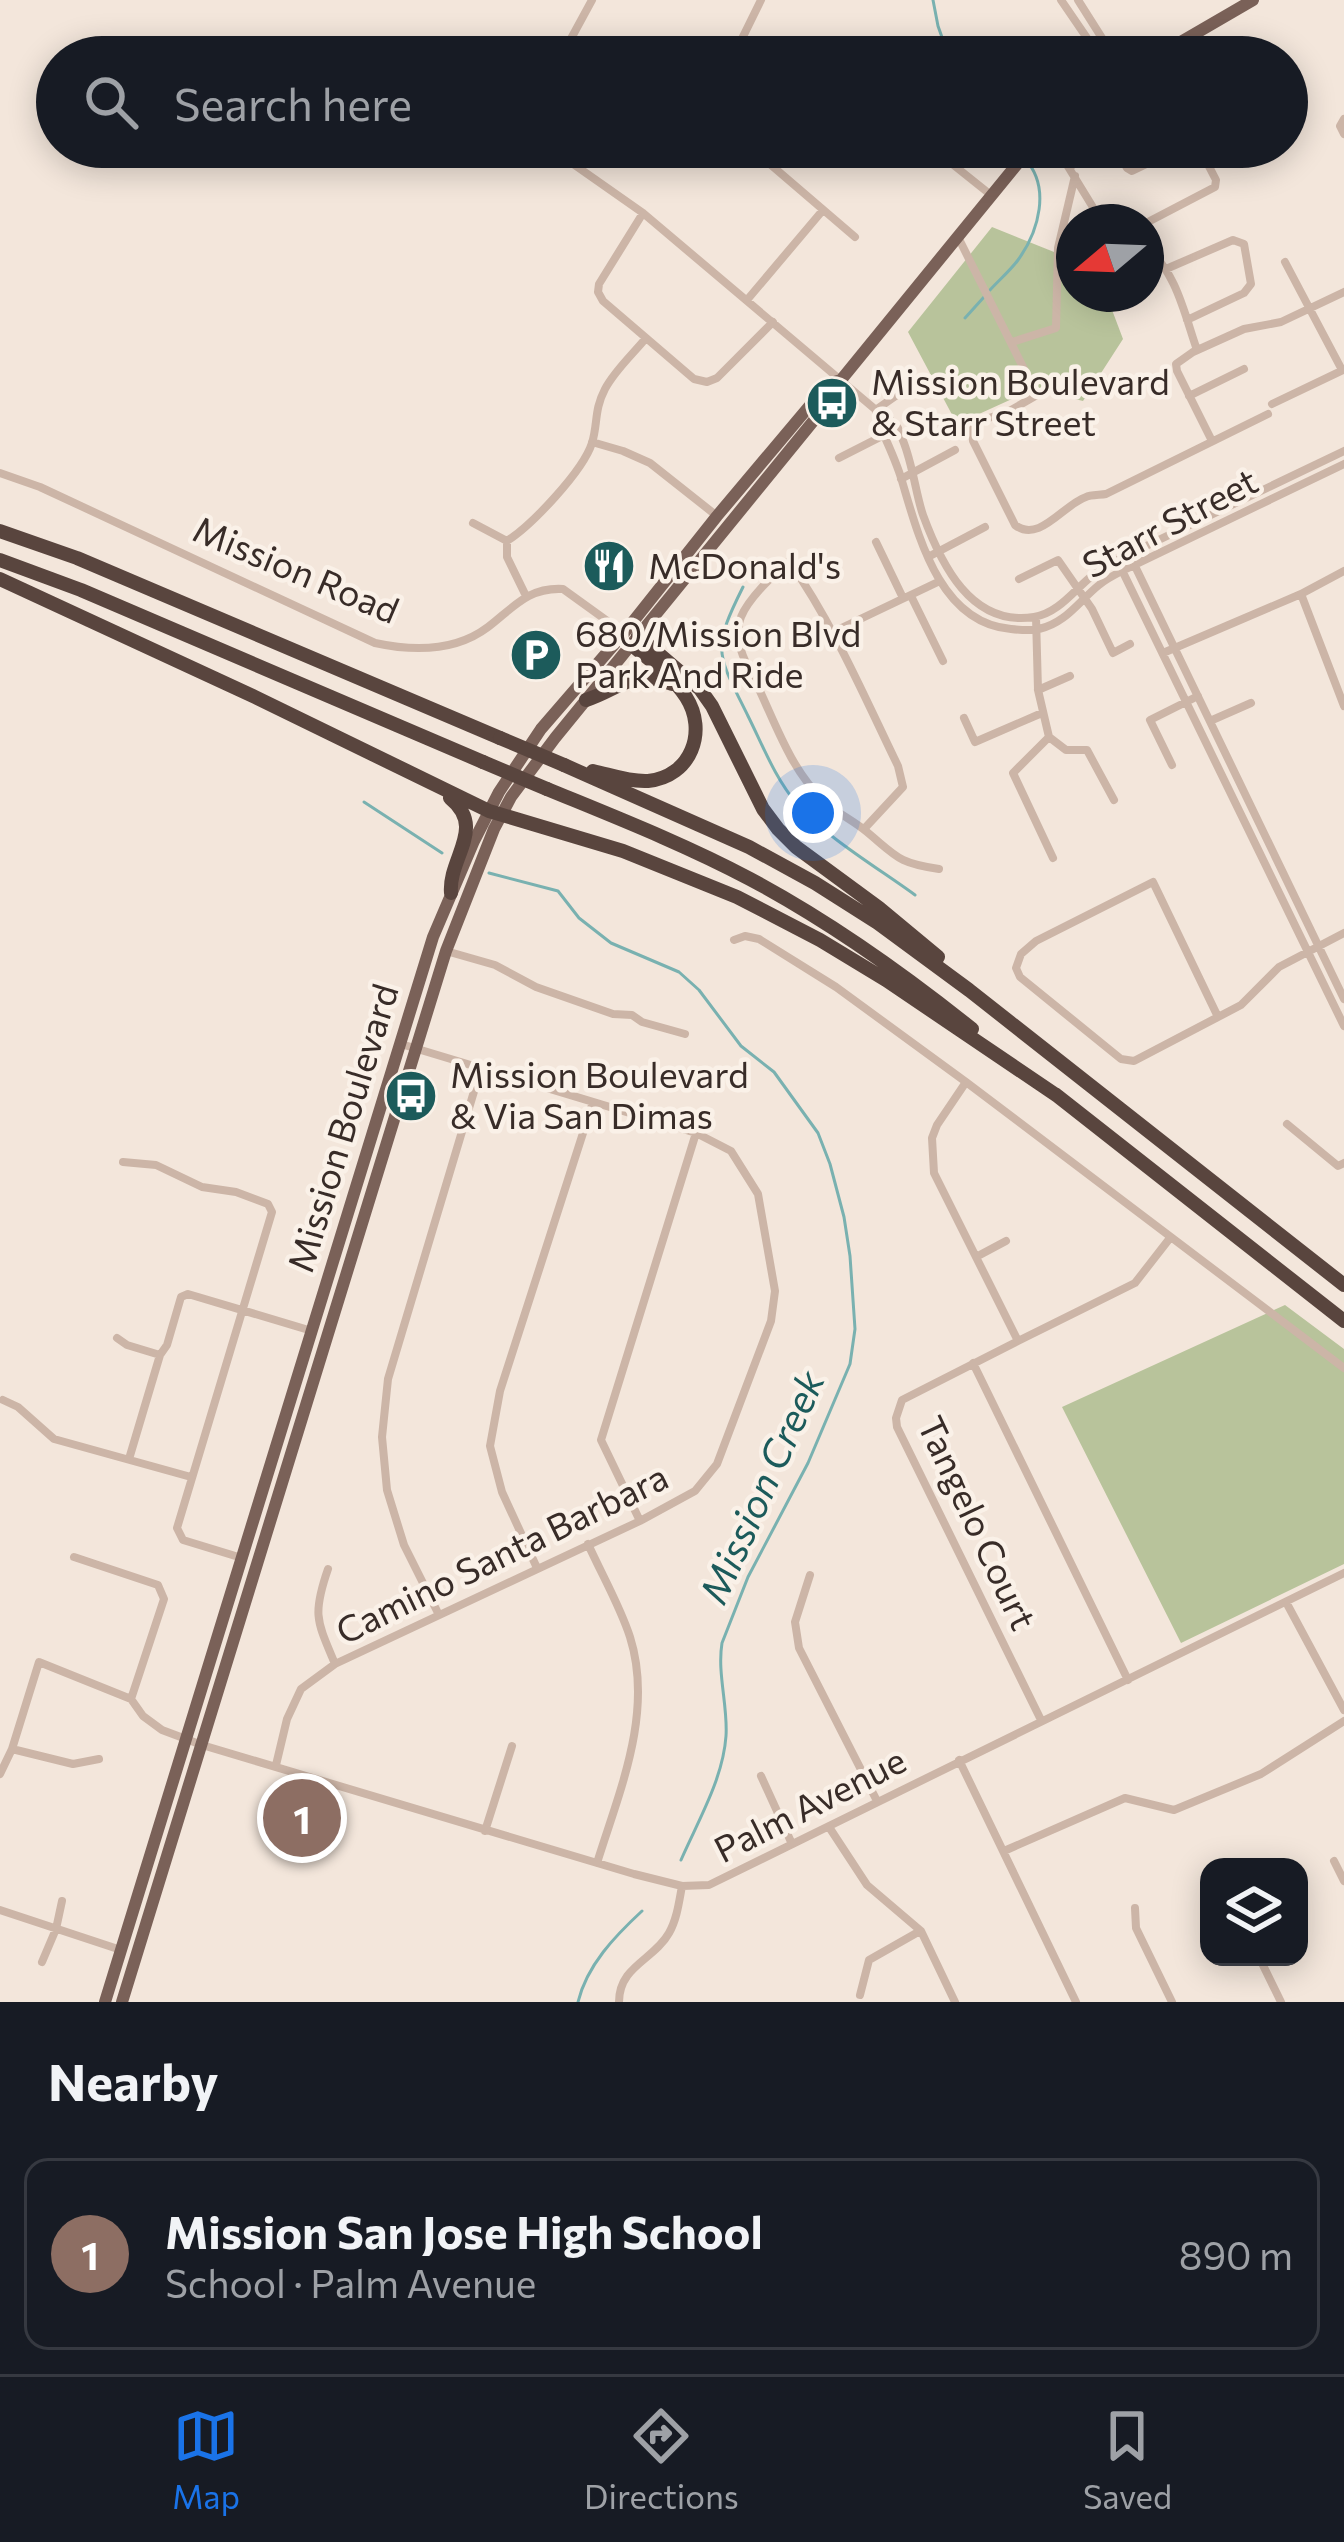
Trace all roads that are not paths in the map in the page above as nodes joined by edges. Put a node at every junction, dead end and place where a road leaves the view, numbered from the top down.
1 (592, 0) edge
2 (761, 0) edge
3 (1061, 0) edge
4 (1078, 0) edge
5 (1253, 0) edge
6 (572, 36) edge
7 (743, 36) edge
8 (1086, 36) edge
9 (1101, 36) edge
10 (1191, 36) edge
11 (1344, 119) edge
12 (1344, 134) edge
13 (579, 168) edge
14 (774, 168) edge
15 (957, 168) edge
16 (1013, 168) edge
17 (1069, 168) edge
18 (1076, 168) edge
19 (1210, 168) edge
20 (1072, 172) junction
21 (991, 195) junction
22 (1091, 204) edge
23 (823, 210) junction
24 (643, 213) junction
25 (1164, 214) edge
26 (958, 236) junction
27 (855, 237) dead end
28 (1285, 262) dead end
29 (1164, 266) edge
30 (1166, 269) junction
31 (1344, 292) edge
32 (747, 300) junction
33 (1311, 308) junction
34 (1186, 320) junction
35 (772, 322) junction
36 (646, 338) junction
37 (1012, 342) junction
38 (1197, 350) junction
39 (1244, 368) dead end
40 (1343, 370) edge
41 (841, 380) junction
42 (917, 381) dead end
43 (1189, 396) junction
44 (876, 410) junction
45 (898, 428) junction
46 (884, 436) junction
47 (1212, 441) junction
48 (592, 442) junction
49 (955, 450) dead end
50 (1344, 452) edge
51 (839, 458) dead end
52 (1344, 464) edge
53 (0, 472) edge
54 (913, 473) junction
55 (901, 479) junction
56 (717, 516) junction
57 (472, 523) dead end
58 (985, 527) dead end
59 (0, 530) edge
60 (507, 541) junction
61 (876, 542) dead end
62 (940, 551) junction
63 (1129, 554) junction
64 (928, 556) junction
65 (0, 560) edge
66 (1117, 560) junction
67 (1134, 565) junction
68 (1123, 571) junction
69 (1344, 571) edge
70 (951, 575) junction
71 (0, 579) edge
72 (1019, 579) dead end
73 (941, 581) junction
74 (1077, 590) junction
75 (1301, 594) junction
76 (526, 596) junction
77 (907, 597) junction
78 (1084, 598) junction
79 (1036, 617) junction
80 (1037, 630) junction
81 (833, 632) junction
82 (631, 638) junction
83 (1130, 644) dead end
84 (1175, 648) junction
85 (1163, 652) junction
86 (943, 661) dead end
87 (1070, 676) dead end
88 (677, 686) junction
89 (1038, 690) junction
90 (1198, 696) junction
91 (586, 700) junction
92 (1187, 701) junction
93 (1251, 703) dead end
94 (1344, 706) edge
95 (1042, 713) junction
96 (964, 718) dead end
97 (1210, 721) junction
98 (1049, 737) junction
99 (564, 765) junction
100 (1172, 765) dead end
101 (431, 784) junction
102 (1114, 800) dead end
103 (495, 813) junction
104 (864, 829) junction
105 (1053, 858) dead end
106 (939, 869) dead end
107 (451, 893) junction
108 (1344, 933) edge
109 (734, 940) dead end
110 (1318, 945) junction
111 (446, 951) junction
112 (1307, 951) junction
113 (1344, 999) edge
114 (998, 1013) junction
115 (1218, 1017) junction
116 (1344, 1026) edge
117 (685, 1034) dead end
118 (401, 1044) junction
119 (416, 1048) junction
120 (481, 1068) junction
121 (966, 1082) junction
122 (1059, 1097) junction
123 (593, 1102) junction
124 (1287, 1124) dead end
125 (696, 1132) junction
126 (123, 1162) dead end
127 (1344, 1163) edge
128 (1170, 1238) junction
129 (1006, 1241) dead end
130 (976, 1256) junction
131 (1344, 1285) edge
132 (242, 1310) junction
133 (1344, 1321) edge
134 (312, 1331) junction
135 (117, 1338) dead end
136 (1018, 1341) junction
137 (160, 1355) junction
138 (973, 1364) junction
139 (1344, 1368) edge
140 (3, 1400) dead end
141 (129, 1459) junction
142 (191, 1477) junction
143 (640, 1520) junction
144 (588, 1544) junction
145 (74, 1557) dead end
146 (242, 1558) junction
147 (537, 1568) junction
148 (328, 1569) dead end
149 (1344, 1573) edge
150 (810, 1575) dead end
151 (1286, 1602) junction
152 (439, 1616) junction
153 (335, 1664) junction
154 (1128, 1680) junction
155 (131, 1699) junction
156 (1344, 1710) edge
157 (1040, 1720) junction
158 (1344, 1721) edge
159 (187, 1740) junction
160 (202, 1745) junction
161 (512, 1746) dead end
162 (12, 1749) junction
163 (99, 1759) dead end
164 (959, 1760) junction
165 (276, 1765) junction
166 (0, 1774) edge
167 (761, 1776) dead end
168 (877, 1801) junction
169 (829, 1826) junction
170 (485, 1831) junction
171 (792, 1844) junction
172 (1004, 1851) junction
173 (1334, 1861) dead end
174 (597, 1863) junction
175 (1344, 1881) edge
176 (682, 1886) junction
177 (62, 1901) dead end
178 (1135, 1908) dead end
179 (0, 1910) edge
180 (56, 1929) junction
181 (921, 1931) junction
182 (121, 1950) junction
183 (42, 1963) dead end
184 (1263, 1966) edge
185 (860, 1994) dead end
186 (105, 2002) edge
187 (122, 2002) edge
188 (619, 2002) edge
189 (955, 2002) edge
190 (1076, 2002) edge
191 (1172, 2002) edge
192 (1281, 2002) edge

1 - 6 street
2 - 7 street
3 - 8 street
4 - 9 street
5 - 10 main road
11 - 12 street
13 - 24 street
14 - 23 street
15 - 21 street
16 - 21 main road, Mission Boulevard
17 - 20 street
18 - 20 street
19 - 25 street
20 - 22 street
20 - 37 street
21 - 26 main road, Mission Boulevard
23 - 27 street
23 - 32 street
24 - 32 street
24 - 36 street
26 - 37 street
26 - 41 main road, Mission Boulevard
28 - 33 street
29 - 30 street
30 - 34 street
30 - 34 street
31 - 33 street
32 - 35 street
33 - 38 street
33 - 40 street
34 - 38 street
35 - 36 street
35 - 41 street
36 - 48 street
37 - 47 street
38 - 43 street
39 - 43 street
40 - 47 street
41 - 44 street
41 - 56 main road, Mission Boulevard
41 - 82 main road, Mission Boulevard
42 - 44 street
43 - 47 street
44 - 45 street
44 - 46 street
45 - 46 street
45 - 54 street
46 - 51 street
46 - 55 street
48 - 56 street
48 - 60 street
49 - 54 street
50 - 63 street, Starr Street
52 - 67 street, Starr Street
53 - 76 street, Mission Road
54 - 55 street
54 - 62 street
55 - 64 street
56 - 82 main road, Mission Boulevard
57 - 60 street
58 - 62 street
59 - 99 highway, bridge
60 - 76 street
61 - 77 street
62 - 64 street
62 - 70 street
63 - 66 street, Starr Street
63 - 67 street
64 - 73 street
65 - 122 highway, bridge
66 - 68 street
66 - 74 street, Starr Street
67 - 68 street, Starr Street
67 - 84 street
68 - 78 street, Starr Street
68 - 85 street
69 - 75 street
70 - 73 street
70 - 79 street
71 - 101 highway
72 - 74 street
73 - 77 street
73 - 80 street
74 - 78 street
74 - 79 street, Starr Street
75 - 84 street
75 - 94 street
76 - 82 street
77 - 81 street
77 - 86 street
78 - 80 street, Starr Street
78 - 83 street
79 - 80 street
80 - 89 street
81 - 104 street
81 - 104 street
82 - 88 highway
82 - 91 main road, Mission Boulevard
82 - 103 main road, Mission Boulevard
82 - 114 highway
84 - 85 street
84 - 90 street
85 - 92 street
87 - 89 street
88 - 91 highway
88 - 99 highway
89 - 95 street
90 - 92 street
90 - 97 street
91 - 103 main road, Mission Boulevard
92 - 100 street
92 - 112 street
93 - 97 street
95 - 96 street
95 - 98 street
97 - 110 street
98 - 102 street
98 - 105 street
99 - 114 highway
101 - 103 highway
101 - 107 highway
103 - 107 main road, Mission Boulevard
103 - 111 main road, Mission Boulevard
103 - 122 highway
104 - 106 street
107 - 118 main road, Mission Boulevard
108 - 110 street
109 - 121 street
110 - 112 street
110 - 113 street
111 - 117 street
111 - 119 main road, Mission Boulevard
112 - 115 street
112 - 116 street
114 - 131 highway
115 - 115 street
118 - 119 street
118 - 134 main road, Mission Boulevard
119 - 120 street
119 - 160 main road, Mission Boulevard
120 - 123 street
120 - 152 street
121 - 128 street
121 - 130 street
122 - 133 highway
123 - 125 street
123 - 147 street
124 - 127 street
125 - 143 street
125 - 143 street, Camino Santa Barbara
126 - 132 street
128 - 136 street, Tangelo Court
128 - 139 street
129 - 130 street
130 - 136 street
132 - 134 street
132 - 137 street
132 - 142 street
134 - 146 main road, Mission Boulevard
135 - 137 street
136 - 138 street, Tangelo Court
137 - 141 street
138 - 154 street
138 - 157 street, Tangelo Court
140 - 141 street
141 - 142 street
142 - 146 street
143 - 144 street, Camino Santa Barbara
144 - 147 street, Camino Santa Barbara
144 - 174 street
145 - 155 street
146 - 159 main road, Mission Boulevard
147 - 152 street, Camino Santa Barbara
148 - 153 street
149 - 151 street, Palm Avenue
150 - 168 street
151 - 154 street, Palm Avenue
151 - 156 street
152 - 153 street, Camino Santa Barbara
153 - 165 street, Camino Santa Barbara
154 - 157 street, Palm Avenue
155 - 159 street, Palm Avenue
155 - 162 street, Palm Avenue
157 - 164 street, Palm Avenue
158 - 172 street
159 - 160 street, Palm Avenue
159 - 182 main road, Mission Boulevard
160 - 165 street, Palm Avenue
160 - 187 main road, Mission Boulevard
161 - 170 street
162 - 163 street
162 - 166 street
164 - 168 street, Palm Avenue
164 - 172 street
165 - 170 street, Palm Avenue
167 - 171 street
168 - 169 street, Palm Avenue
169 - 171 street, Palm Avenue
169 - 181 street
170 - 174 street, Palm Avenue
171 - 176 street, Palm Avenue
172 - 190 street
173 - 175 street
174 - 176 street, Palm Avenue
176 - 188 street
177 - 180 street
178 - 191 street
179 - 180 street
180 - 182 street
180 - 183 street
181 - 185 street
181 - 189 street
182 - 186 main road, Mission Boulevard
184 - 192 street

